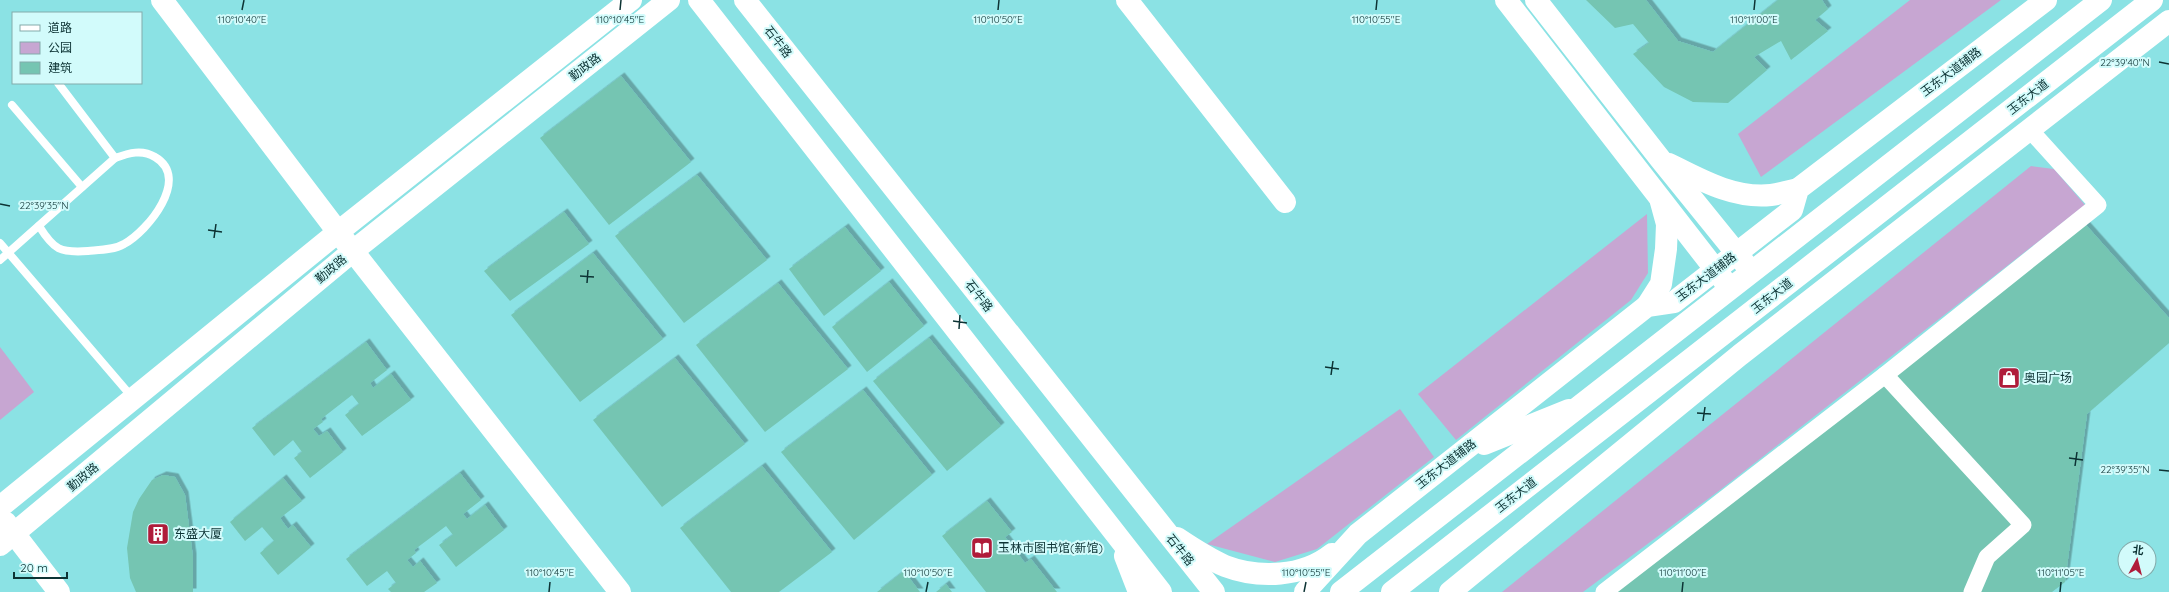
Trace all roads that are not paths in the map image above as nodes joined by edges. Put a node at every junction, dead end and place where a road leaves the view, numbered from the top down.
1 (162, 0) edge
2 (631, 0) edge
3 (669, 0) edge
4 (699, 0) edge
5 (745, 0) edge
6 (1127, 0) edge
7 (1506, 0) edge
8 (1536, 0) edge
9 (2101, 0) edge
10 (2152, 0) edge
11 (2038, 3) edge
12 (2169, 21) edge
13 (59, 84) edge
14 (12, 105) dead end
15 (2030, 130) junction
16 (115, 158) junction
17 (1661, 160) junction
18 (82, 187) junction
19 (1798, 189) junction
20 (1660, 197) junction
21 (1285, 202) dead end
22 (39, 226) junction
23 (338, 232) junction
24 (0, 243) edge
25 (353, 251) junction
26 (9, 253) junction
27 (1737, 253) junction
28 (0, 260) edge
29 (1716, 270) junction
30 (1752, 272) junction
31 (1731, 289) junction
32 (1647, 306) junction
33 (1885, 375) junction
34 (134, 398) junction
35 (1583, 404) junction
36 (0, 507) edge
37 (0, 516) edge
38 (1160, 526) junction
39 (1113, 530) junction
40 (1358, 534) junction
41 (1410, 538) junction
42 (7, 540) edge
43 (1430, 563) junction
44 (59, 592) edge
45 (620, 592) edge
46 (1138, 592) edge
47 (1162, 592) edge
48 (1214, 592) edge
49 (1305, 592) edge
50 (1341, 592) edge
51 (1392, 592) edge
52 (1409, 592) edge
53 (1450, 592) edge
54 (1604, 592) edge
55 (1972, 592) edge

1 - 23 street
2 - 23 street, 勤政路
3 - 25 street, 勤政路
4 - 39 street
5 - 38 street, 石牛路
6 - 21 street
7 - 20 street
8 - 17 street
9 - 30 street
10 - 43 street, 玉东大道
11 - 19 street, 玉东大道辅路
12 - 15 street
13 - 16 lane
14 - 18 lane
15 - 33 street
15 - 53 street
16 - 18 lane
16 - 22 lane
17 - 19 street
17 - 27 street
18 - 22 lane
19 - 27 street, 玉东大道辅路
20 - 29 street
20 - 32 street
22 - 26 lane
23 - 25 street
23 - 34 street, 勤政路
24 - 26 lane
25 - 42 street, 勤政路
25 - 45 street
26 - 28 lane
26 - 34 lane
27 - 29 street, 玉东大道辅路
27 - 30 street
29 - 31 street
29 - 32 street, 玉东大道辅路
30 - 31 street
31 - 35 street
32 - 40 street, 玉东大道辅路
33 - 54 street
33 - 55 street
34 - 36 street, 勤政路
35 - 40 street
35 - 41 street
37 - 42 street
38 - 40 street
38 - 48 street, 石牛路
39 - 46 street
39 - 47 street
40 - 49 street, 玉东大道辅路
41 - 43 street
41 - 50 street
42 - 44 street
43 - 51 street, 玉东大道
43 - 52 street

